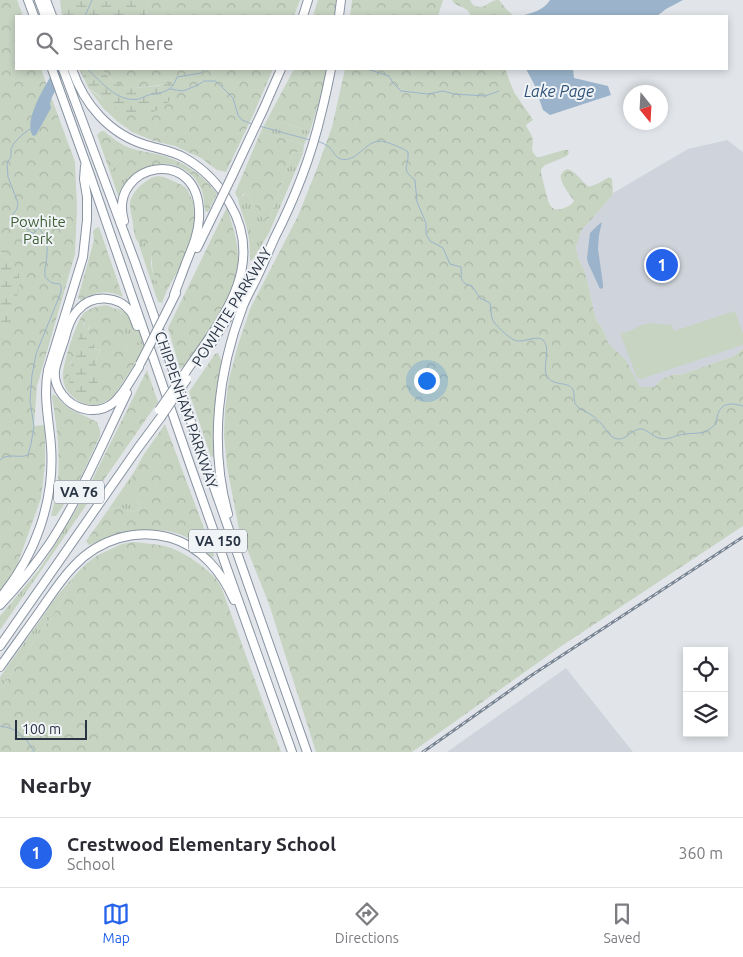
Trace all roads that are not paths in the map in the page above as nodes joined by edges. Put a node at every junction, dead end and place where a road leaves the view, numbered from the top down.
1 (28, 0) edge
2 (39, 0) edge
3 (46, 0) edge
4 (308, 0) edge
5 (341, 0) edge
6 (34, 15) edge
7 (45, 15) edge
8 (52, 15) edge
9 (302, 15) edge
10 (339, 15) edge
11 (52, 70) edge
12 (63, 70) edge
13 (72, 70) edge
14 (281, 70) edge
15 (331, 70) edge
16 (85, 161) junction
17 (275, 237) junction
18 (135, 262) junction
19 (174, 295) junction
20 (140, 366) junction
21 (186, 376) junction
22 (164, 388) junction
23 (0, 598) edge
24 (0, 605) edge
25 (0, 646) edge
26 (274, 658) junction
27 (260, 663) junction
28 (0, 667) edge
29 (292, 752) edge
30 (307, 752) edge

1 - 6 highway
2 - 7 highway
3 - 8 highway
4 - 9 highway
5 - 10 highway
11 - 16 highway, CHIPPENHAM PARKWAY / VA 150
12 - 18 highway, CHIPPENHAM PARKWAY / VA 150
13 - 21 highway
14 - 19 highway, VA 76, bridge
15 - 17 highway, POWHITE PARKWAY / VA 76
16 - 22 highway, CHIPPENHAM PARKWAY / VA 150
16 - 23 highway
17 - 21 highway, POWHITE PARKWAY / VA 76
17 - 26 highway
18 - 19 highway
18 - 26 highway, CHIPPENHAM PARKWAY / VA 150
19 - 20 highway, VA 76, bridge
20 - 22 highway
20 - 24 highway, VA 76
21 - 25 highway, POWHITE PARKWAY / VA 76, bridge
22 - 27 highway, CHIPPENHAM PARKWAY / VA 150
26 - 30 highway, CHIPPENHAM PARKWAY / VA 150
27 - 28 highway
27 - 29 highway, CHIPPENHAM PARKWAY / VA 150

